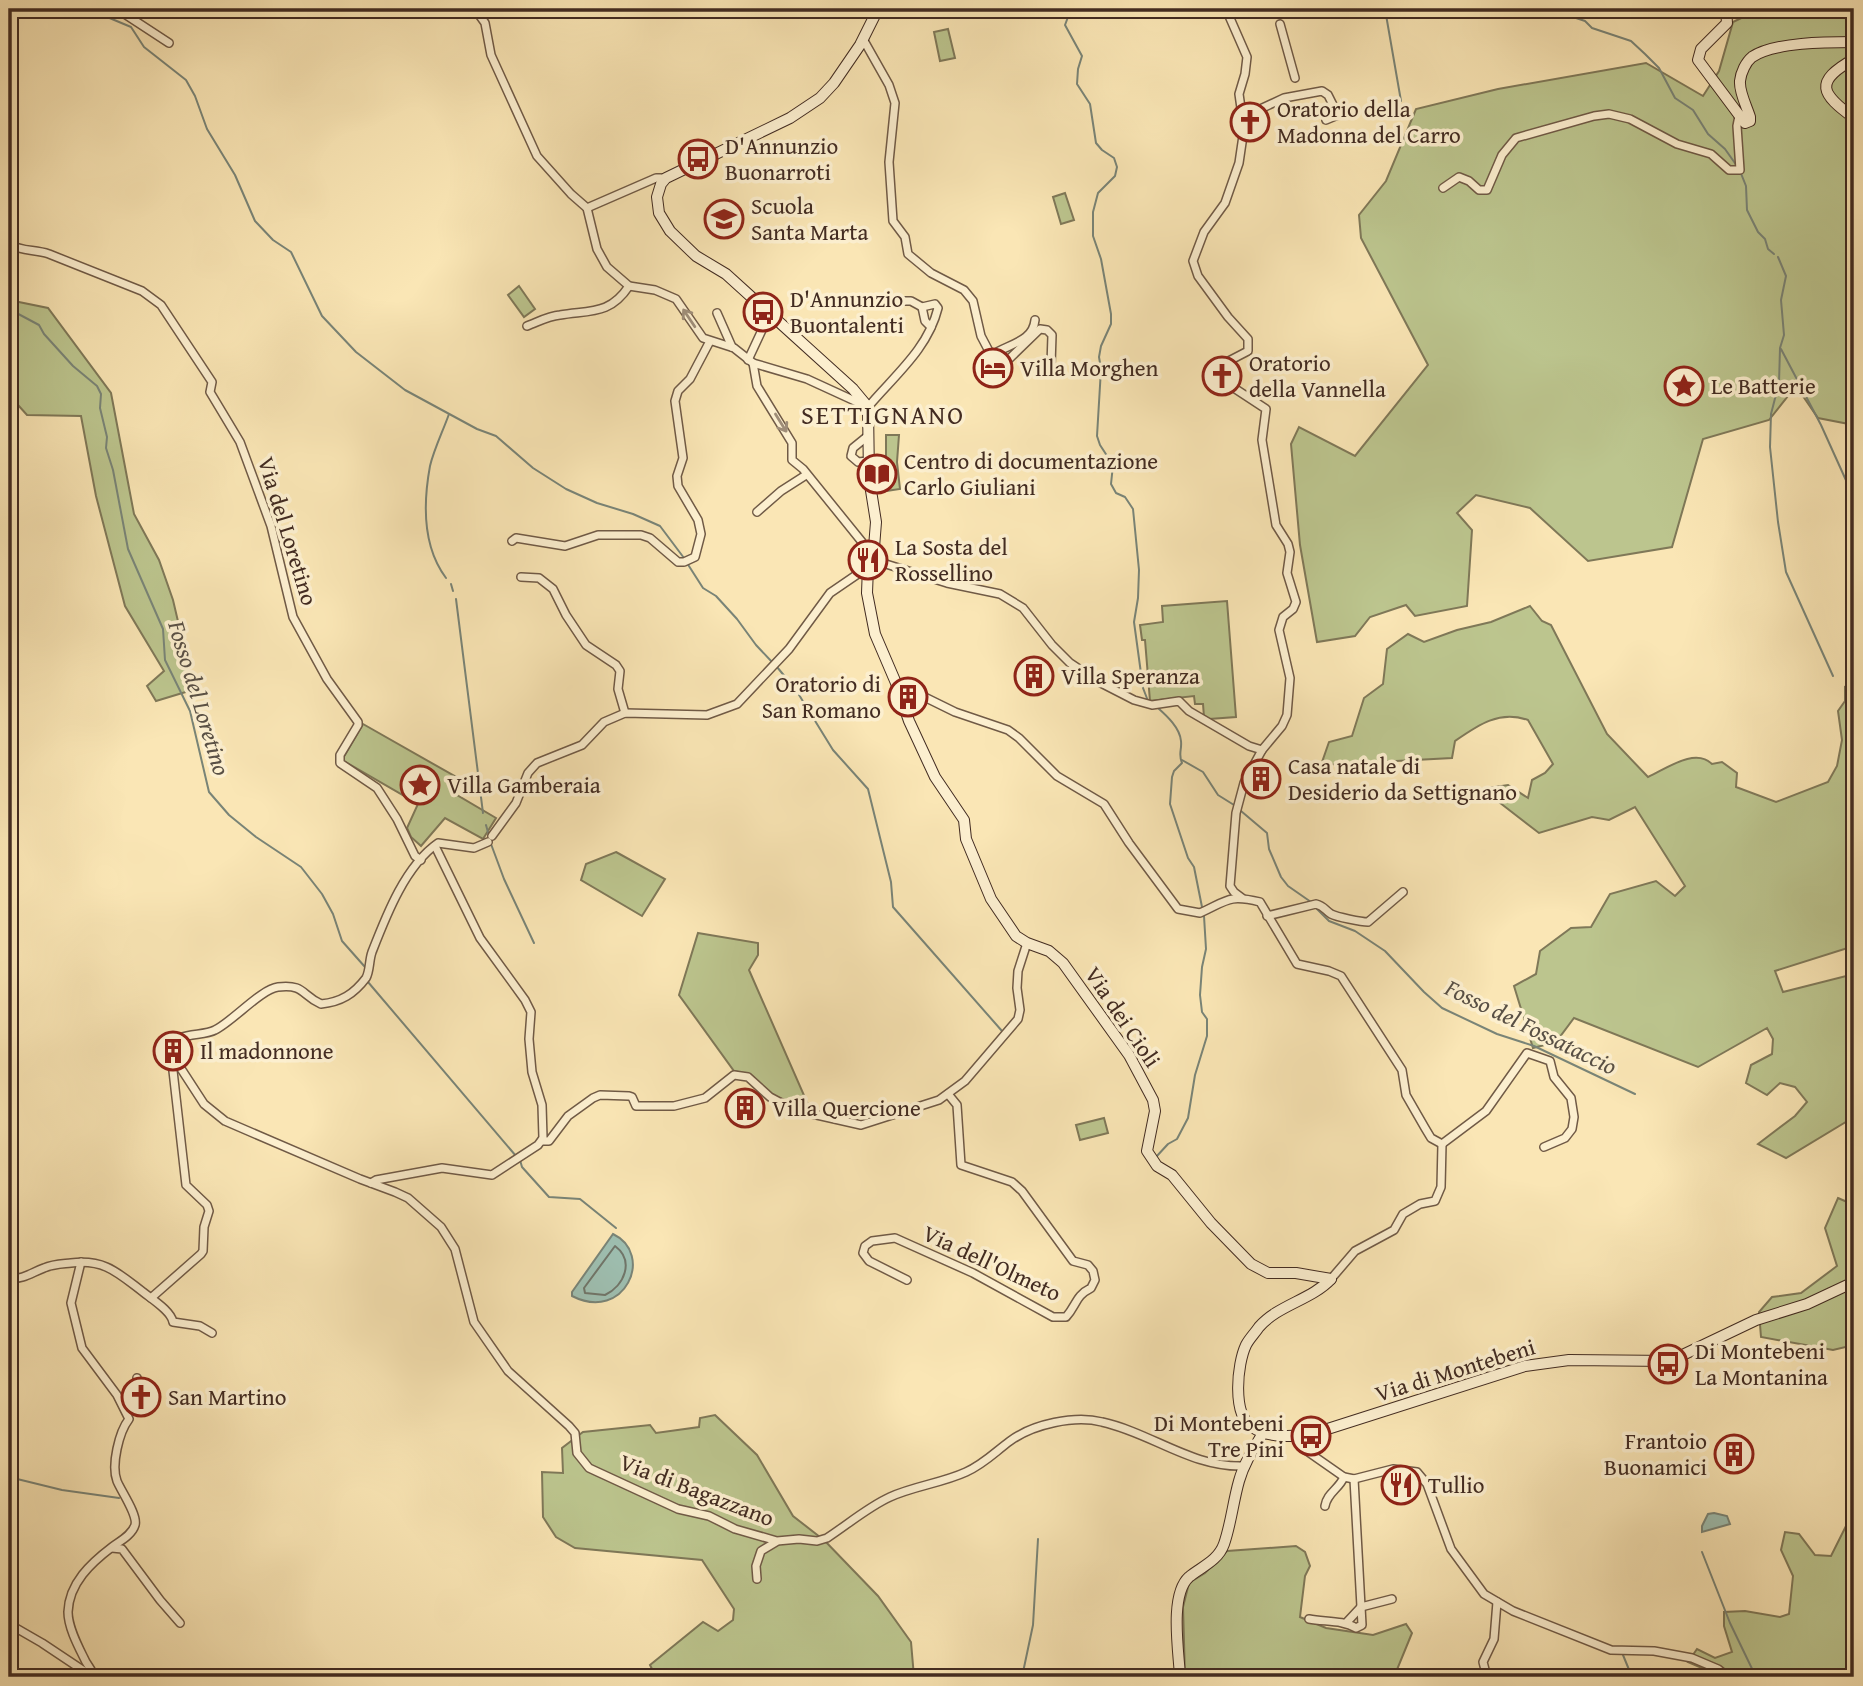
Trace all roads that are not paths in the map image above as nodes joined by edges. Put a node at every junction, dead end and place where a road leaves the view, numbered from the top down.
1 (117, 9) edge
2 (475, 9) edge
3 (878, 9) edge
4 (1226, 9) edge
5 (1726, 9) edge
6 (1280, 24) dead end
7 (863, 39) junction
8 (1854, 42) edge
9 (169, 43) dead end
10 (1854, 59) edge
11 (1300, 94) junction
12 (1739, 116) junction
13 (1243, 117) junction
14 (1854, 117) edge
15 (1326, 120) dead end
16 (666, 177) junction
17 (1443, 188) dead end
18 (587, 208) junction
19 (9, 244) edge
20 (629, 286) junction
21 (878, 301) dead end
22 (922, 307) junction
23 (717, 313) dead end
24 (769, 315) junction
25 (1035, 320) dead end
26 (527, 326) dead end
27 (931, 327) junction
28 (710, 341) junction
29 (732, 348) junction
30 (991, 355) junction
31 (751, 361) junction
32 (1051, 365) dead end
33 (985, 377) dead end
34 (871, 403) junction
35 (869, 434) junction
36 (868, 464) junction
37 (806, 475) junction
38 (757, 512) dead end
39 (512, 541) dead end
40 (870, 564) junction
41 (521, 577) dead end
42 (896, 683) junction
43 (625, 713) junction
44 (1262, 750) junction
45 (435, 846) junction
46 (421, 860) junction
47 (1403, 892) dead end
48 (1242, 898) junction
49 (1267, 916) junction
50 (1027, 943) junction
51 (172, 1062) junction
52 (948, 1094) junction
53 (542, 1141) junction
54 (1442, 1144) junction
55 (1544, 1147) dead end
56 (371, 1183) junction
57 (81, 1262) junction
58 (9, 1279) edge
59 (1331, 1279) junction
60 (907, 1280) dead end
61 (1854, 1282) edge
62 (151, 1298) junction
63 (212, 1333) dead end
64 (122, 1423) dead end
65 (1264, 1433) junction
66 (120, 1434) junction
67 (1295, 1436) junction
68 (1244, 1466) junction
69 (1344, 1477) junction
70 (1354, 1479) junction
71 (1325, 1506) dead end
72 (123, 1539) junction
73 (777, 1541) junction
74 (111, 1548) junction
75 (122, 1549) junction
76 (757, 1579) dead end
77 (1392, 1599) dead end
78 (1497, 1602) junction
79 (1362, 1608) junction
80 (1309, 1619) dead end
81 (1347, 1622) junction
82 (180, 1623) dead end
83 (9, 1624) edge
84 (93, 1677) edge
85 (1180, 1677) edge
86 (1487, 1677) edge
87 (1728, 1677) edge

1 - 9 street
2 - 18 street
3 - 7 street
4 - 13 street
5 - 12 street
6 - 11 street
7 - 16 street
7 - 30 street
8 - 12 street
10 - 14 street
11 - 13 street
11 - 15 street
12 - 17 street
13 - 44 street
16 - 18 street
16 - 24 street
18 - 20 street
19 - 46 street, Via del Loretino
20 - 26 street
28 -> 20 street
21 - 22 street
22 - 27 street
22 - 27 street
23 - 29 street
24 - 31 street
24 - 34 street
25 - 30 street
27 - 34 street
28 - 29 street
28 - 39 street
29 - 31 street
30 - 32 street
30 - 33 street
31 - 34 street
31 -> 37 street
34 - 35 street, Via dei Cioli
35 - 36 street, Via dei Cioli
35 - 36 street
36 - 40 street, Via dei Cioli
37 - 38 street
37 - 40 street
40 - 42 street, Via dei Cioli
40 - 43 street
40 - 44 street
41 - 43 street
42 - 48 street
42 - 50 street, Via dei Cioli
43 - 45 street
44 - 48 street
45 - 46 street
45 - 53 street
46 - 51 street
47 - 49 street
48 - 49 street
49 - 54 street
50 - 52 street
50 - 59 street, Via dei Cioli
51 - 56 street, Via di Bagazzano
51 - 62 street
52 - 53 street
52 - 60 street, Via dell'Olmeto
53 - 56 street
54 - 55 street
54 - 59 street
56 - 73 street, Via di Bagazzano
57 - 58 street
57 - 62 street
57 - 66 street
59 - 65 street
61 - 67 street, Via di Montebeni
62 - 63 street
64 - 66 street
65 - 67 street, Via di Montebeni
65 - 68 street
66 - 72 street
67 - 69 street
68 - 73 street, Via di Bagazzano
68 - 85 street
69 - 70 street
69 - 71 street
70 - 78 street
70 - 79 street
72 - 74 street
72 - 75 street
73 - 76 street
74 - 75 street
74 - 84 street
75 - 82 street
77 - 79 street
78 - 86 street
78 - 87 street
79 - 81 street
79 - 81 street
80 - 81 street
83 - 84 street

